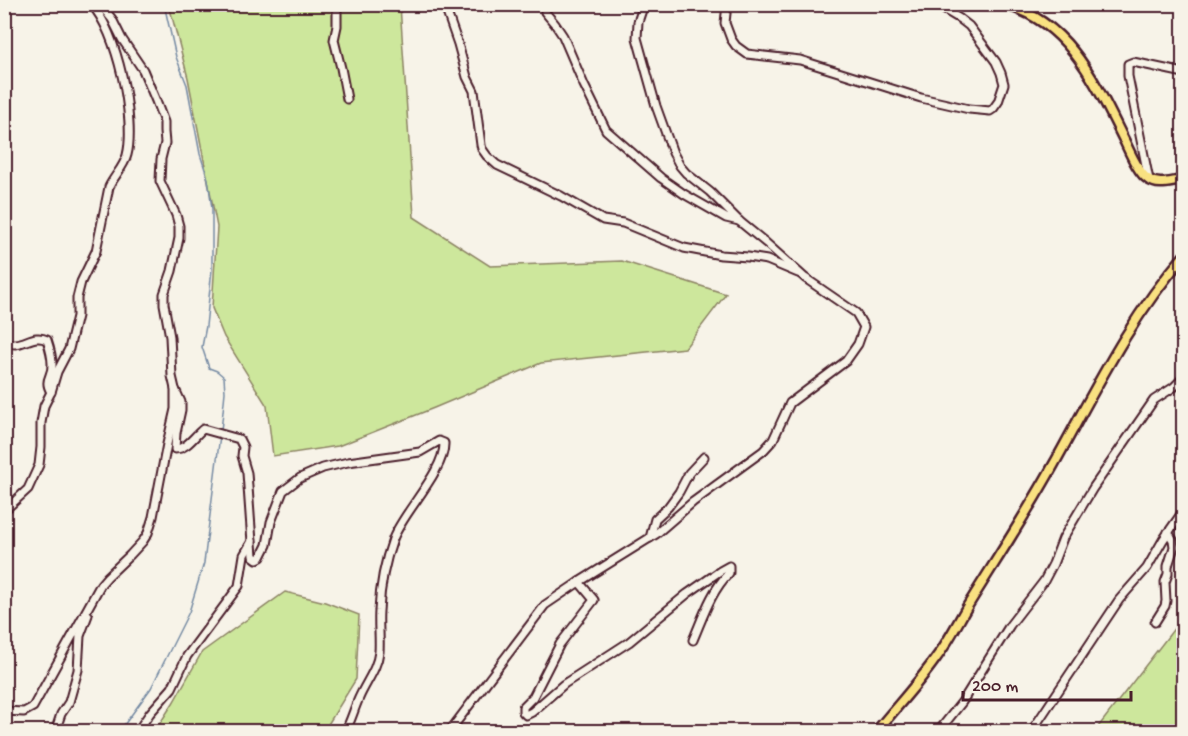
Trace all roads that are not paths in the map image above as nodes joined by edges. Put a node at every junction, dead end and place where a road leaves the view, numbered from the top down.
1 (91, 4) edge
2 (100, 4) edge
3 (337, 4) edge
4 (444, 4) edge
5 (644, 4) edge
6 (727, 4) edge
7 (934, 4) edge
8 (1002, 4) edge
9 (544, 12) dead end
10 (1184, 73) edge
11 (347, 99) dead end
12 (1149, 180) junction
13 (1184, 180) edge
14 (739, 221) junction
15 (1184, 256) edge
16 (805, 278) junction
17 (4, 342) edge
18 (1184, 377) edge
19 (175, 389) junction
20 (51, 392) junction
21 (704, 457) dead end
22 (1184, 510) edge
23 (4, 512) edge
24 (1168, 532) junction
25 (650, 538) junction
26 (252, 541) junction
27 (579, 582) junction
28 (91, 604) junction
29 (1155, 622) dead end
30 (693, 640) dead end
31 (4, 711) edge
32 (55, 732) edge
33 (136, 732) edge
34 (345, 732) edge
35 (414, 732) edge
36 (423, 732) edge
37 (449, 732) edge
38 (876, 732) edge
39 (938, 732) edge
40 (1031, 732) edge

1 - 20 street
2 - 19 street
3 - 11 street
4 - 16 street
5 - 14 street
6 - 7 street
8 - 12 main road
9 - 14 street
10 - 12 street
12 - 13 main road
14 - 16 street
15 - 38 main road
16 - 25 street
17 - 20 street
18 - 39 street
19 - 26 street
19 - 28 street
20 - 23 street
21 - 25 street
22 - 24 street
24 - 29 street
24 - 40 street
25 - 27 street
26 - 33 street
26 - 34 street
27 - 30 street
27 - 37 street
28 - 31 street
28 - 32 street
35 - 36 street

